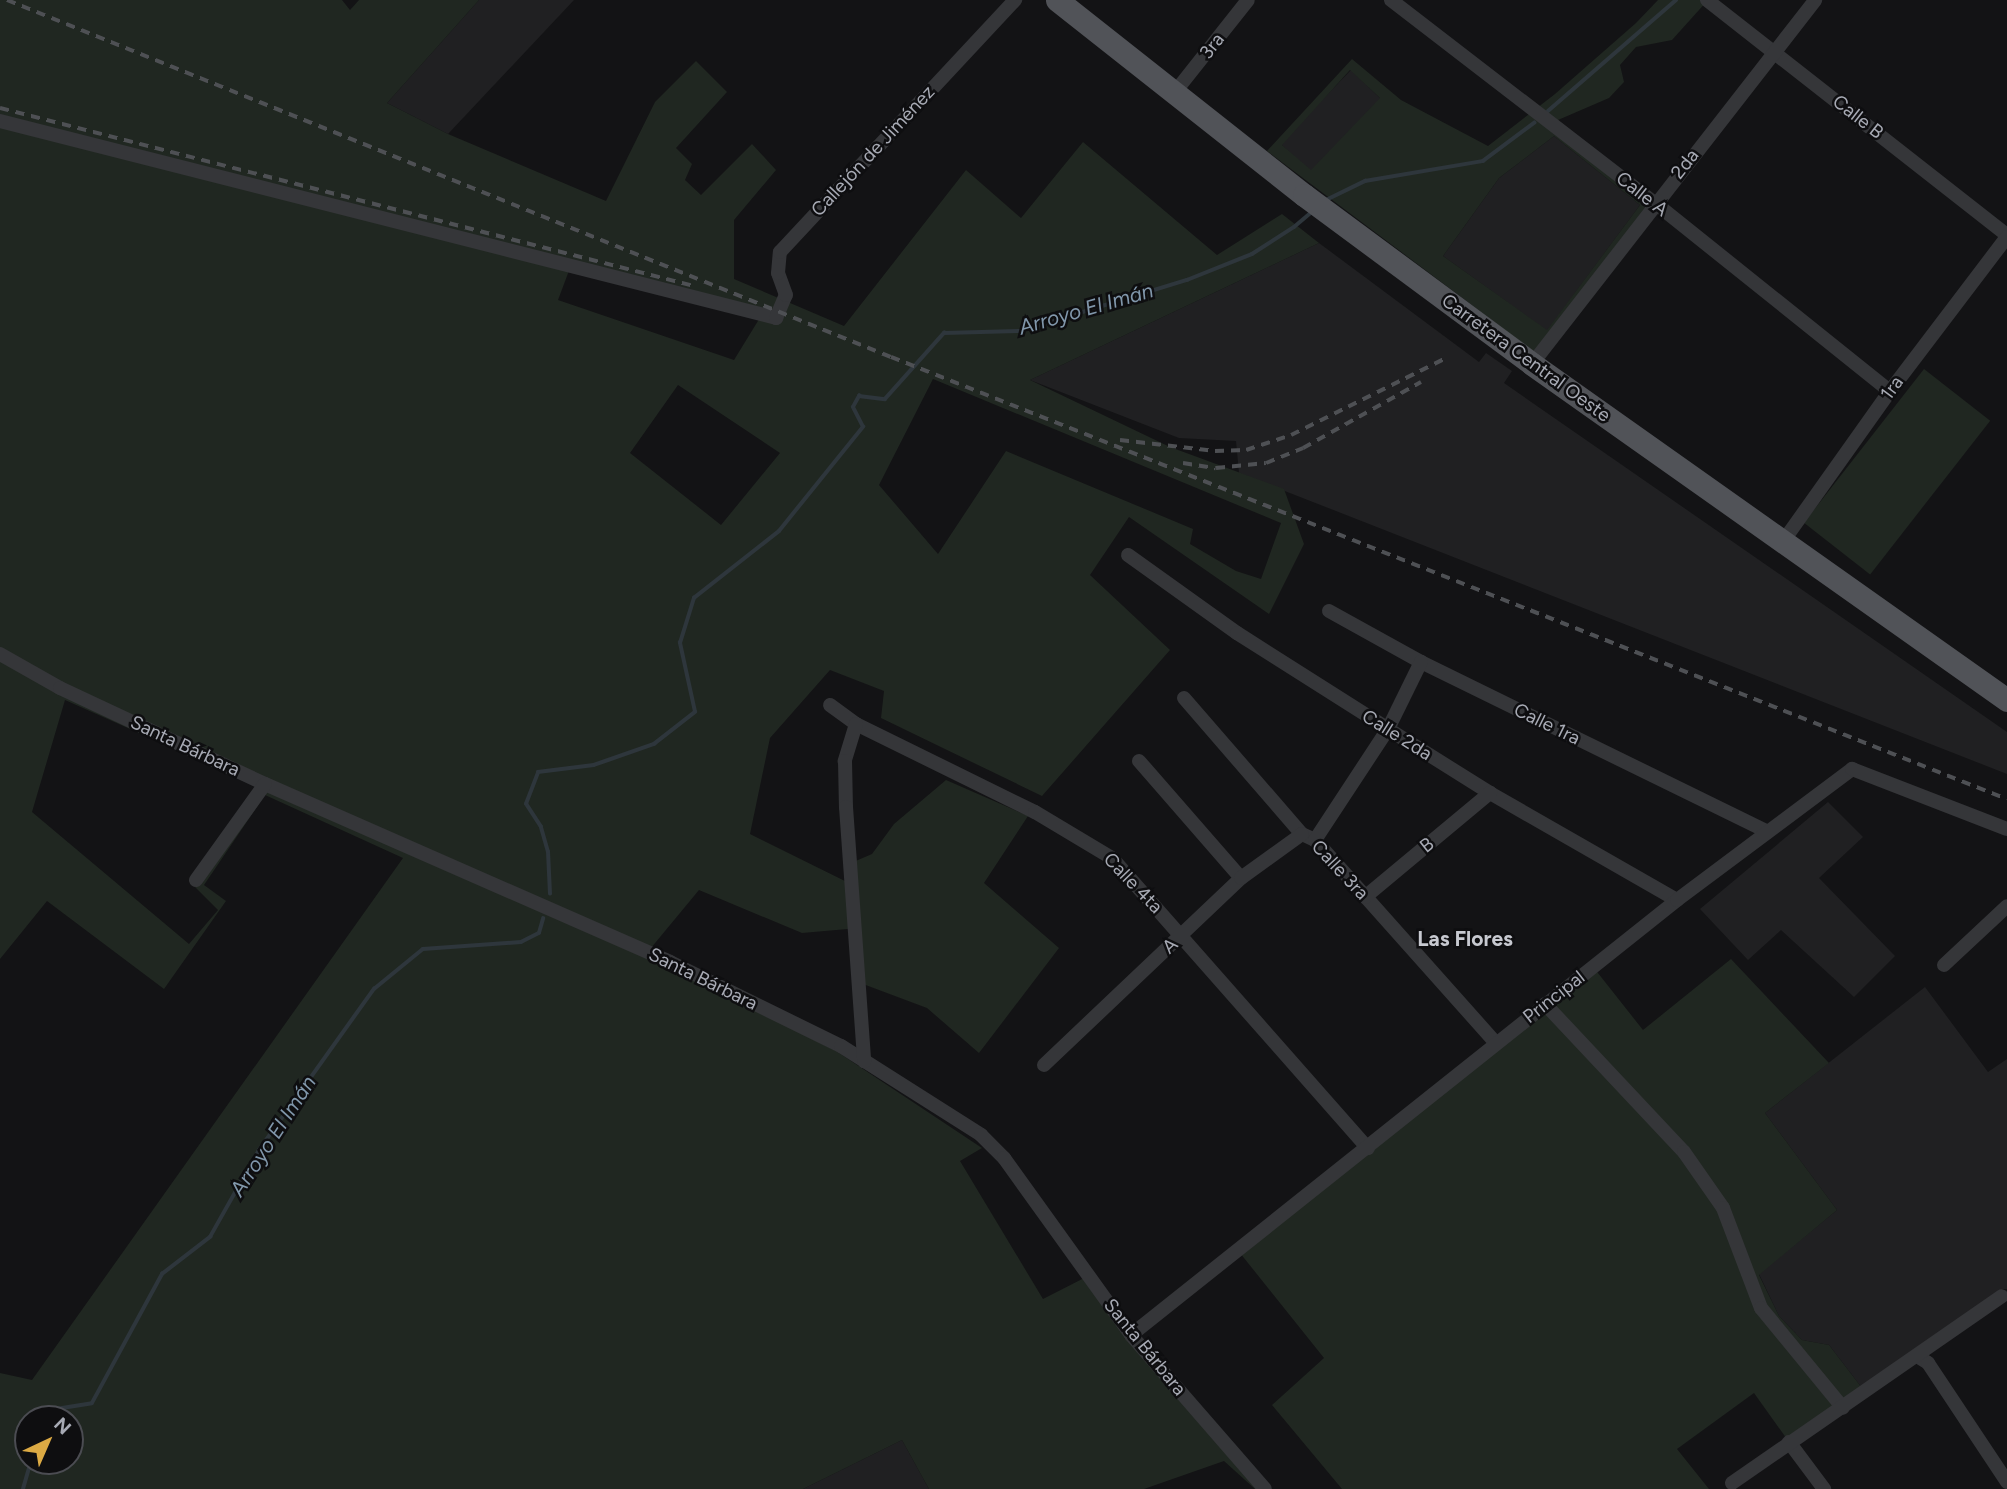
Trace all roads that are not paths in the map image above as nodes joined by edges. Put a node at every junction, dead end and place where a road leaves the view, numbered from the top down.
1 (1015, 0) edge
2 (1057, 0) edge
3 (1248, 0) edge
4 (1391, 0) edge
5 (1707, 0) edge
6 (1815, 0) edge
7 (1773, 50) junction
8 (1175, 92) junction
9 (0, 121) edge
10 (1655, 204) junction
11 (2007, 236) edge
12 (1532, 364) junction
13 (1890, 391) junction
14 (1782, 543) junction
15 (1128, 555) dead end
16 (1329, 611) dead end
17 (0, 654) edge
18 (1421, 662) junction
19 (1184, 698) dead end
20 (2007, 700) edge
21 (830, 705) dead end
22 (856, 724) junction
23 (1388, 729) junction
24 (1139, 761) dead end
25 (265, 784) junction
26 (1490, 793) junction
27 (2007, 829) edge
28 (1768, 832) junction
29 (1308, 837) junction
30 (1241, 878) junction
31 (196, 880) dead end
32 (1365, 897) junction
33 (1677, 900) junction
34 (2007, 906) edge
35 (1182, 934) junction
36 (1944, 965) dead end
37 (1545, 1004) junction
38 (1496, 1043) junction
39 (863, 1061) junction
40 (1044, 1065) dead end
41 (1368, 1148) junction
42 (2002, 1296) dead end
43 (1131, 1335) junction
44 (1917, 1356) junction
45 (1843, 1408) junction
46 (1789, 1442) junction
47 (2007, 1482) edge
48 (1732, 1483) dead end
49 (1265, 1489) edge
50 (1824, 1489) edge

1 - 9 street, Callejón de Jiménez
2 - 8 main road, Carretera Central Oeste
3 - 8 street, 3ra
4 - 10 street, Calle A
5 - 7 street, Calle B
6 - 7 street, 2da
7 - 10 street, 2da
7 - 11 street, Calle B
8 - 12 main road, Carretera Central Oeste
10 - 12 street, 2da
10 - 13 street, Calle A
11 - 13 street, 1ra
12 - 14 main road, Carretera Central Oeste
13 - 14 street, 1ra
14 - 20 main road, Carretera Central Oeste
15 - 23 street, Calle 2da
16 - 18 street, Calle 1ra
17 - 25 street, Santa Bárbara
18 - 23 street, A
18 - 28 street, Calle 1ra
19 - 29 street, Calle 3ra
21 - 22 street, Calle 4ta
22 - 35 street, Calle 4ta
22 - 39 street
23 - 26 street, Calle 2da
23 - 29 street, A
24 - 30 street
25 - 31 street
25 - 39 street, Santa Bárbara
26 - 32 street, B
26 - 33 street, Calle 2da
27 - 28 street, Principal
28 - 33 street, Principal
29 - 30 street, A
29 - 32 street, Calle 3ra
30 - 35 street, A
32 - 38 street, Calle 3ra
33 - 37 street, Principal
34 - 36 street
35 - 40 street, A
35 - 41 street, Calle 4ta
37 - 38 street, Principal
37 - 45 street
38 - 41 street, Principal
39 - 43 street, Santa Bárbara
41 - 43 street, Principal
42 - 44 street
43 - 49 street, Santa Bárbara
44 - 45 street
44 - 47 street
45 - 46 street
46 - 48 street
46 - 50 street

